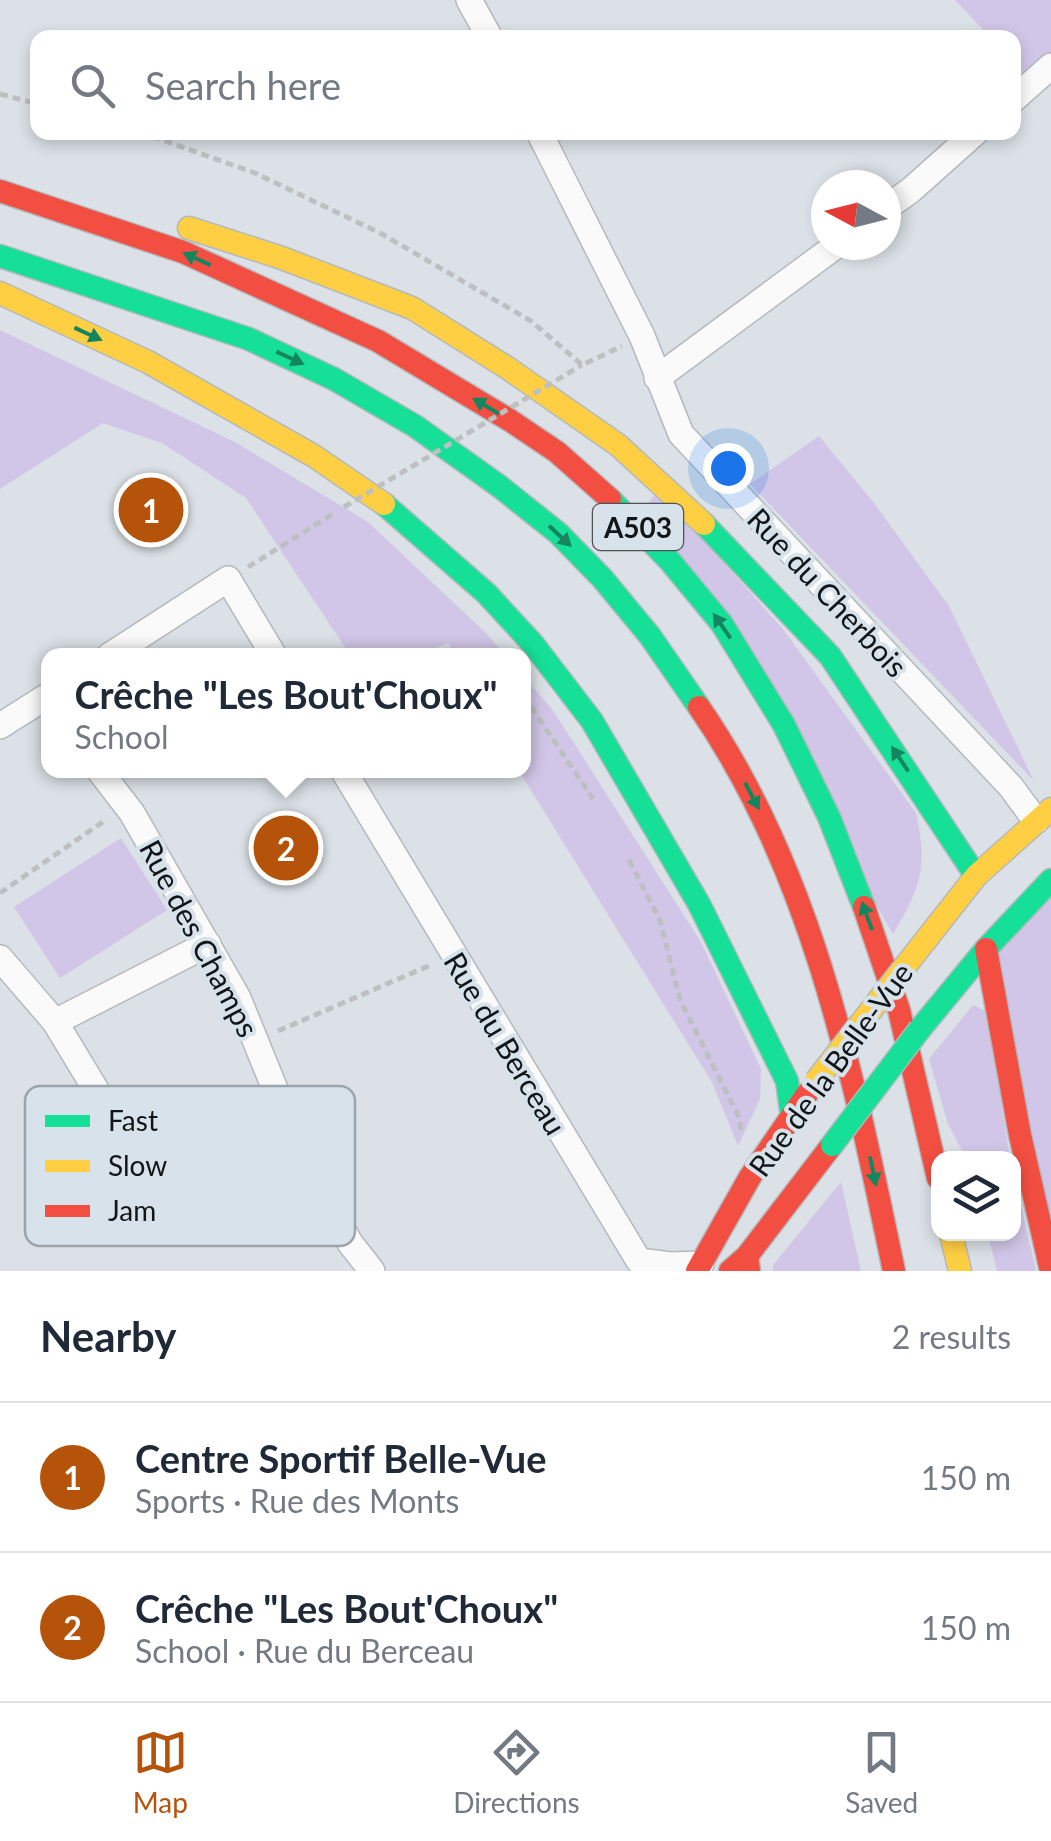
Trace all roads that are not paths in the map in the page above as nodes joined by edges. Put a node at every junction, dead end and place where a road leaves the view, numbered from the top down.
1 (478, 3) edge
2 (487, 30) edge
3 (1051, 66) edge
4 (1021, 93) edge
5 (543, 140) edge
6 (967, 140) edge
7 (0, 191) edge
8 (901, 197) edge
9 (169, 222) dead end
10 (0, 244) edge
11 (0, 256) edge
12 (817, 260) edge
13 (24, 263) junction
14 (0, 292) edge
15 (658, 378) junction
16 (122, 648) edge
17 (269, 648) edge
18 (41, 702) edge
19 (0, 726) edge
20 (106, 778) edge
21 (348, 778) edge
22 (1044, 815) edge
23 (1051, 848) edge
24 (976, 876) junction
25 (1051, 880) edge
26 (208, 944) junction
27 (986, 948) junction
28 (0, 958) edge
29 (55, 1022) junction
30 (93, 1086) edge
31 (274, 1086) edge
32 (813, 1137) junction
33 (932, 1151) edge
34 (746, 1185) junction
35 (953, 1241) edge
36 (352, 1246) edge
37 (742, 1266) edge
38 (699, 1268) edge
39 (372, 1271) edge
40 (894, 1271) edge
41 (960, 1271) edge
42 (1050, 1271) edge

1 - 2 street
3 - 4 street
5 - 15 street, Rue du Cherbois
6 - 8 street
33 -> 7 main road, A503
24 -> 9 main road
10 - 13 main road
11 - 13 main road, A503
12 - 15 street
13 -> 40 main road, A503
14 -> 32 main road
15 - 22 street, Rue du Cherbois
16 - 17 street
18 - 19 street
20 - 26 street, Rue des Champs
21 - 38 street, Rue du Berceau
22 - 23 main road
22 - 24 main road, Rue de la Belle-Vue
24 - 27 main road
24 - 32 main road, Rue de la Belle-Vue, bridge
25 - 27 main road, Rue de la Belle-Vue
26 - 29 street
26 - 31 street, Rue des Champs
27 - 32 main road, Rue de la Belle-Vue, bridge
27 - 42 main road
28 - 29 street
29 - 30 street
32 - 34 main road, Rue de la Belle-Vue
32 - 37 main road, Rue de la Belle-Vue
34 - 37 main road
34 - 38 main road, Rue de la Belle-Vue
35 - 41 main road
36 - 39 street, Rue des Champs

